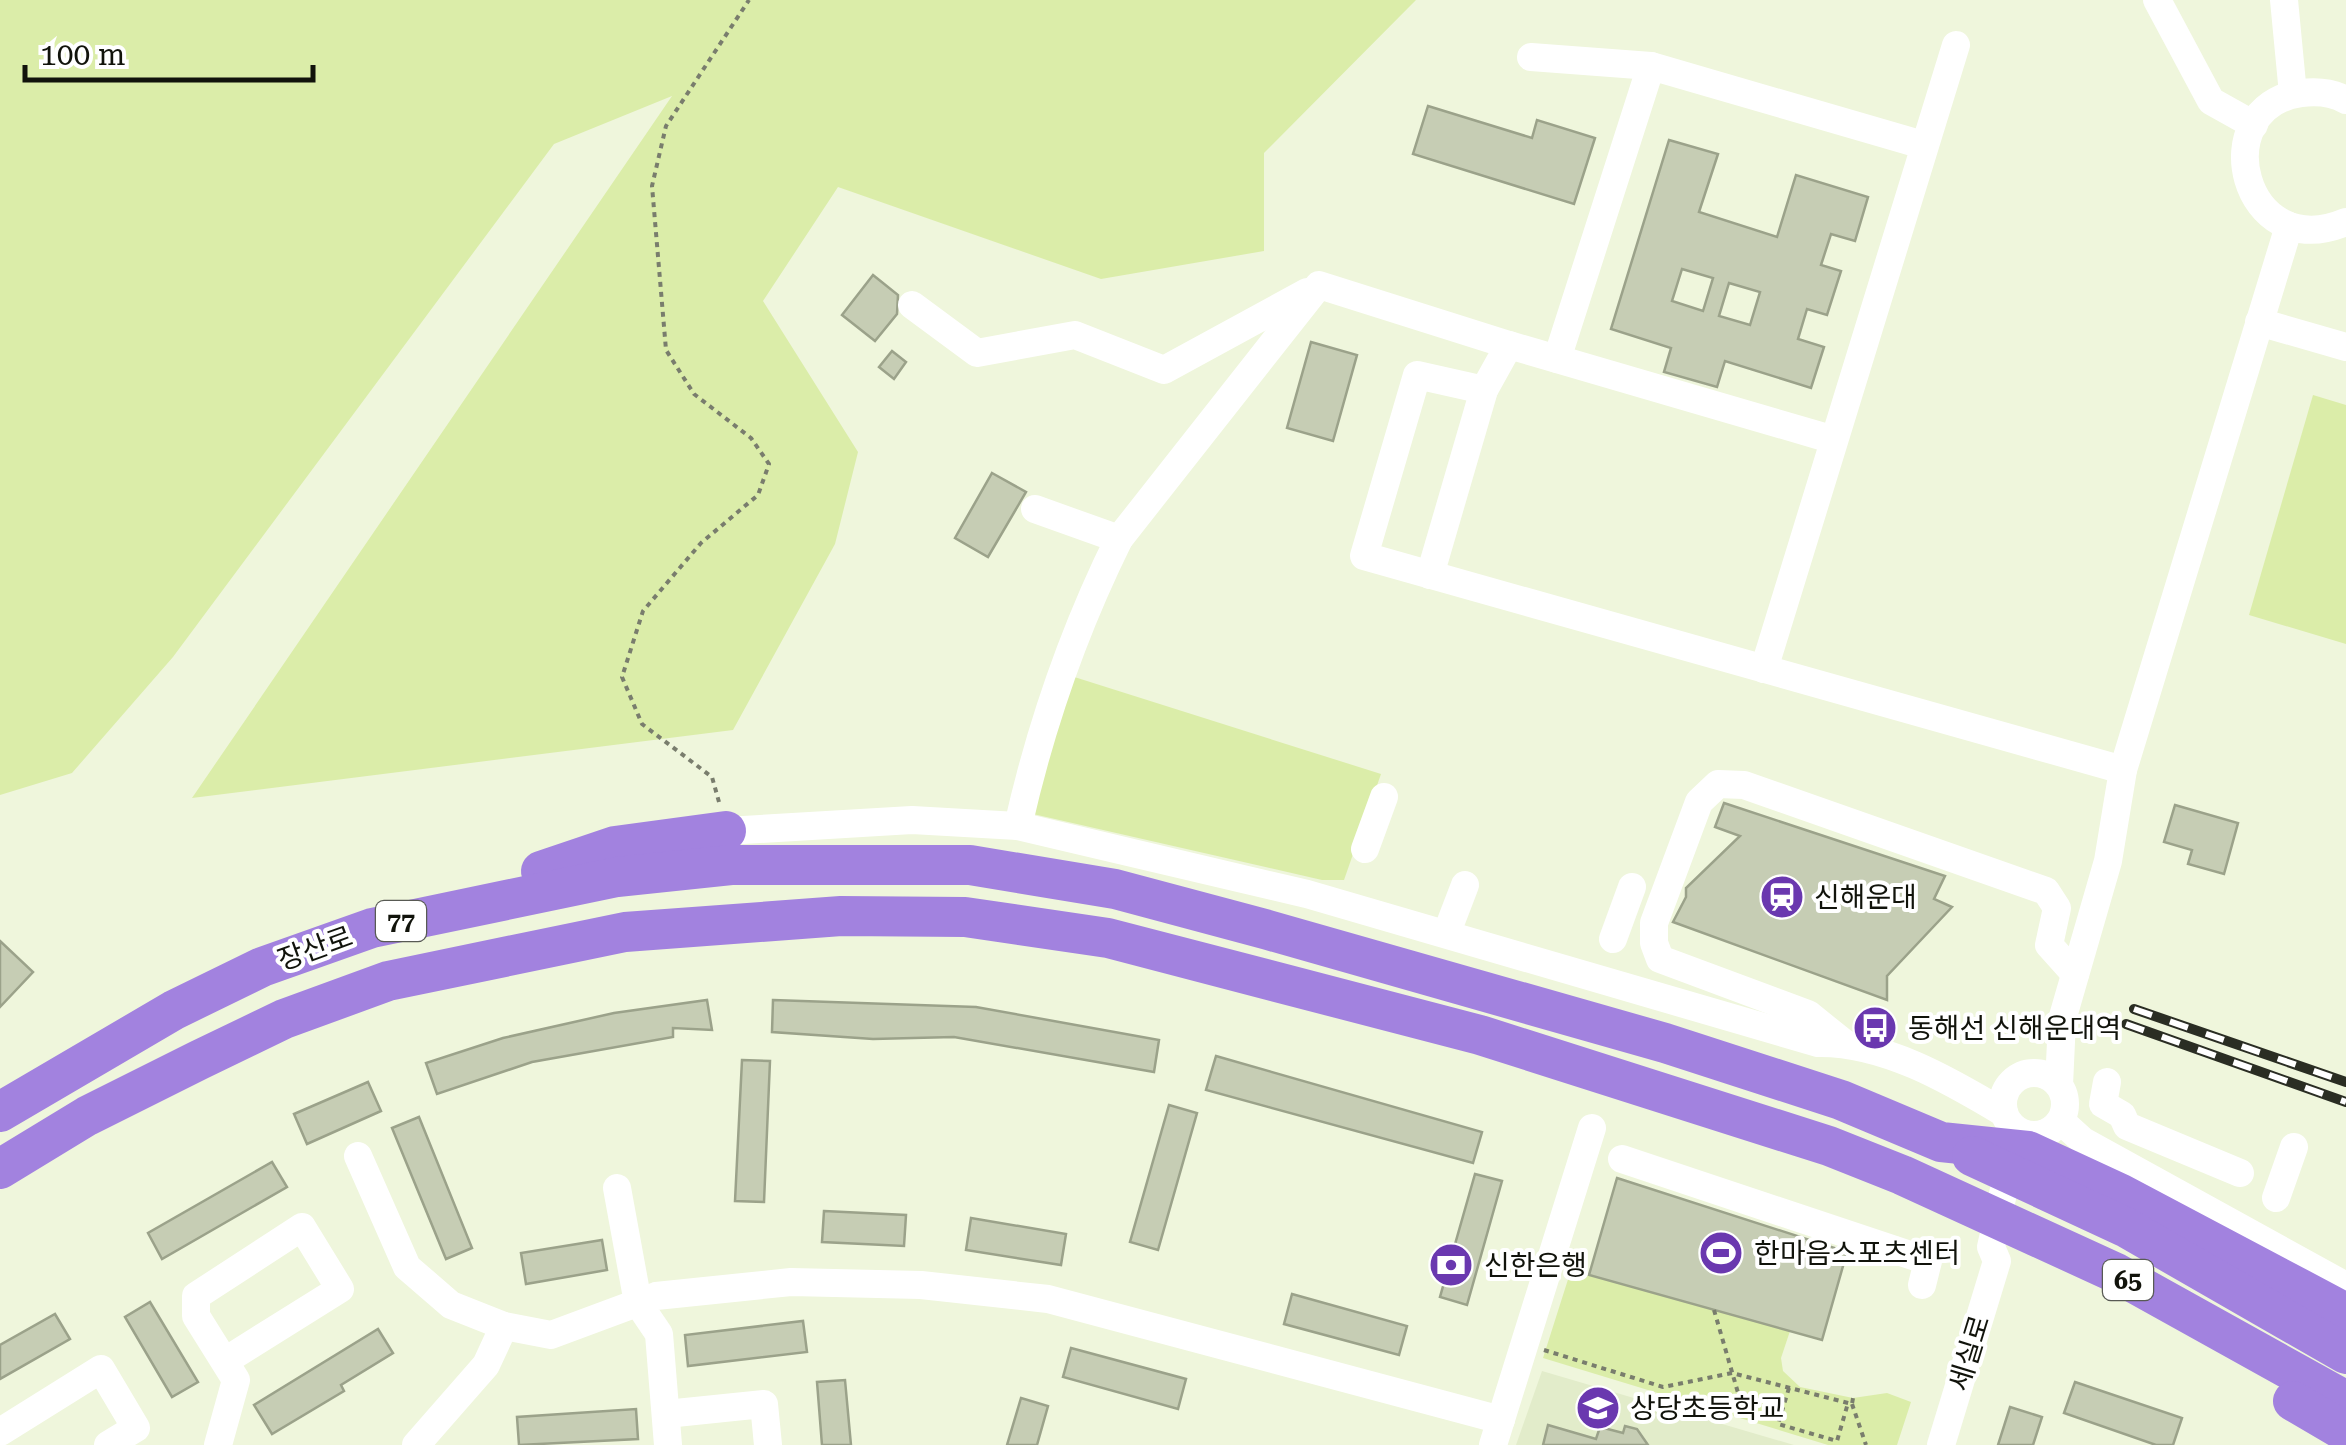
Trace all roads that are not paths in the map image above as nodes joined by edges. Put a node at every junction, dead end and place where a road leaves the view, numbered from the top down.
1 (2157, 0) edge
2 (2284, 0) edge
3 (1956, 45) dead end
4 (1532, 57) dead end
5 (1651, 66) junction
6 (2293, 94) junction
7 (2346, 100) edge
8 (2254, 124) junction
9 (1923, 145) junction
10 (2346, 222) edge
11 (2289, 226) junction
12 (1319, 286) junction
13 (912, 305) dead end
14 (2259, 322) junction
15 (1509, 345) junction
16 (2346, 348) edge
17 (1557, 359) junction
18 (1484, 390) junction
19 (1831, 439) junction
20 (1035, 509) dead end
21 (1120, 539) junction
22 (1430, 575) junction
23 (1764, 668) junction
24 (2124, 770) junction
25 (1384, 797) dead end
26 (1018, 826) junction
27 (726, 831) joint
28 (1366, 848) dead end
29 (1465, 885) dead end
30 (1632, 887) dead end
31 (494, 899) junction
32 (1446, 932) junction
33 (1613, 939) dead end
34 (2075, 974) junction
35 (2062, 1020) junction
36 (1844, 1043) junction
37 (1944, 1077) junction
38 (2020, 1078) junction
39 (2107, 1082) dead end
40 (2059, 1085) junction
41 (5, 1096) edge
42 (2030, 1125) junction
43 (1592, 1128) dead end
44 (1942, 1142) junction
45 (2294, 1147) dead end
46 (358, 1156) dead end
47 (1622, 1158) dead end
48 (0, 1169) edge
49 (2240, 1172) dead end
50 (1902, 1175) junction
51 (617, 1188) dead end
52 (2276, 1198) dead end
53 (1922, 1285) dead end
54 (2346, 1286) edge
55 (638, 1302) junction
56 (2346, 1313) edge
57 (504, 1326) junction
58 (2346, 1354) edge
59 (225, 1362) junction
60 (2346, 1401) edge
61 (666, 1414) junction
62 (0, 1432) edge
63 (1497, 1432) edge
64 (2346, 1432) edge
65 (108, 1445) edge
66 (218, 1445) edge
67 (416, 1445) edge
68 (668, 1445) edge
69 (768, 1445) edge
70 (1941, 1445) edge

1 - 8 street
2 - 6 street
3 - 9 street
4 - 5 street
5 - 9 street
5 - 17 street
6 - 7 street
6 - 8 street
8 - 11 street
9 - 19 street
10 - 11 street
11 - 14 street, 세실로
12 - 13 street
12 - 15 street
12 - 21 street
14 - 16 street
14 - 24 street, 세실로
15 - 17 street
15 - 18 street
17 - 19 street
18 - 22 street
18 - 22 street
19 - 23 street
20 - 21 street
21 - 26 street
22 - 23 street
23 - 24 street
24 - 34 street, 세실로
25 - 28 street
26 - 27 street
26 - 32 street
27 - 31 highway
29 - 32 street
30 - 33 street
31 - 41 highway, 장산로 / 77
31 - 44 highway, 장산로 / 77
32 - 36 street
34 - 35 street, 세실로
34 - 36 street
35 - 38 street, 세실로
35 - 40 street, 세실로
36 - 37 street
37 - 38 street
37 - 42 street
38 - 40 street
38 - 42 street, 세실로
39 - 49 street
40 - 42 street, 세실로
42 - 54 street
42 - 70 street, 세실로
43 - 63 street
44 - 56 highway
44 - 58 highway, 65
45 - 52 street
46 - 57 street
47 - 53 street
48 - 50 highway, 장산로 / 77
50 - 60 highway, 65
50 - 64 highway
51 - 55 street
55 - 57 street
55 - 61 street
55 - 63 street
57 - 67 street
59 - 59 street
59 - 66 street
61 - 68 street
61 - 69 street
62 - 65 street

